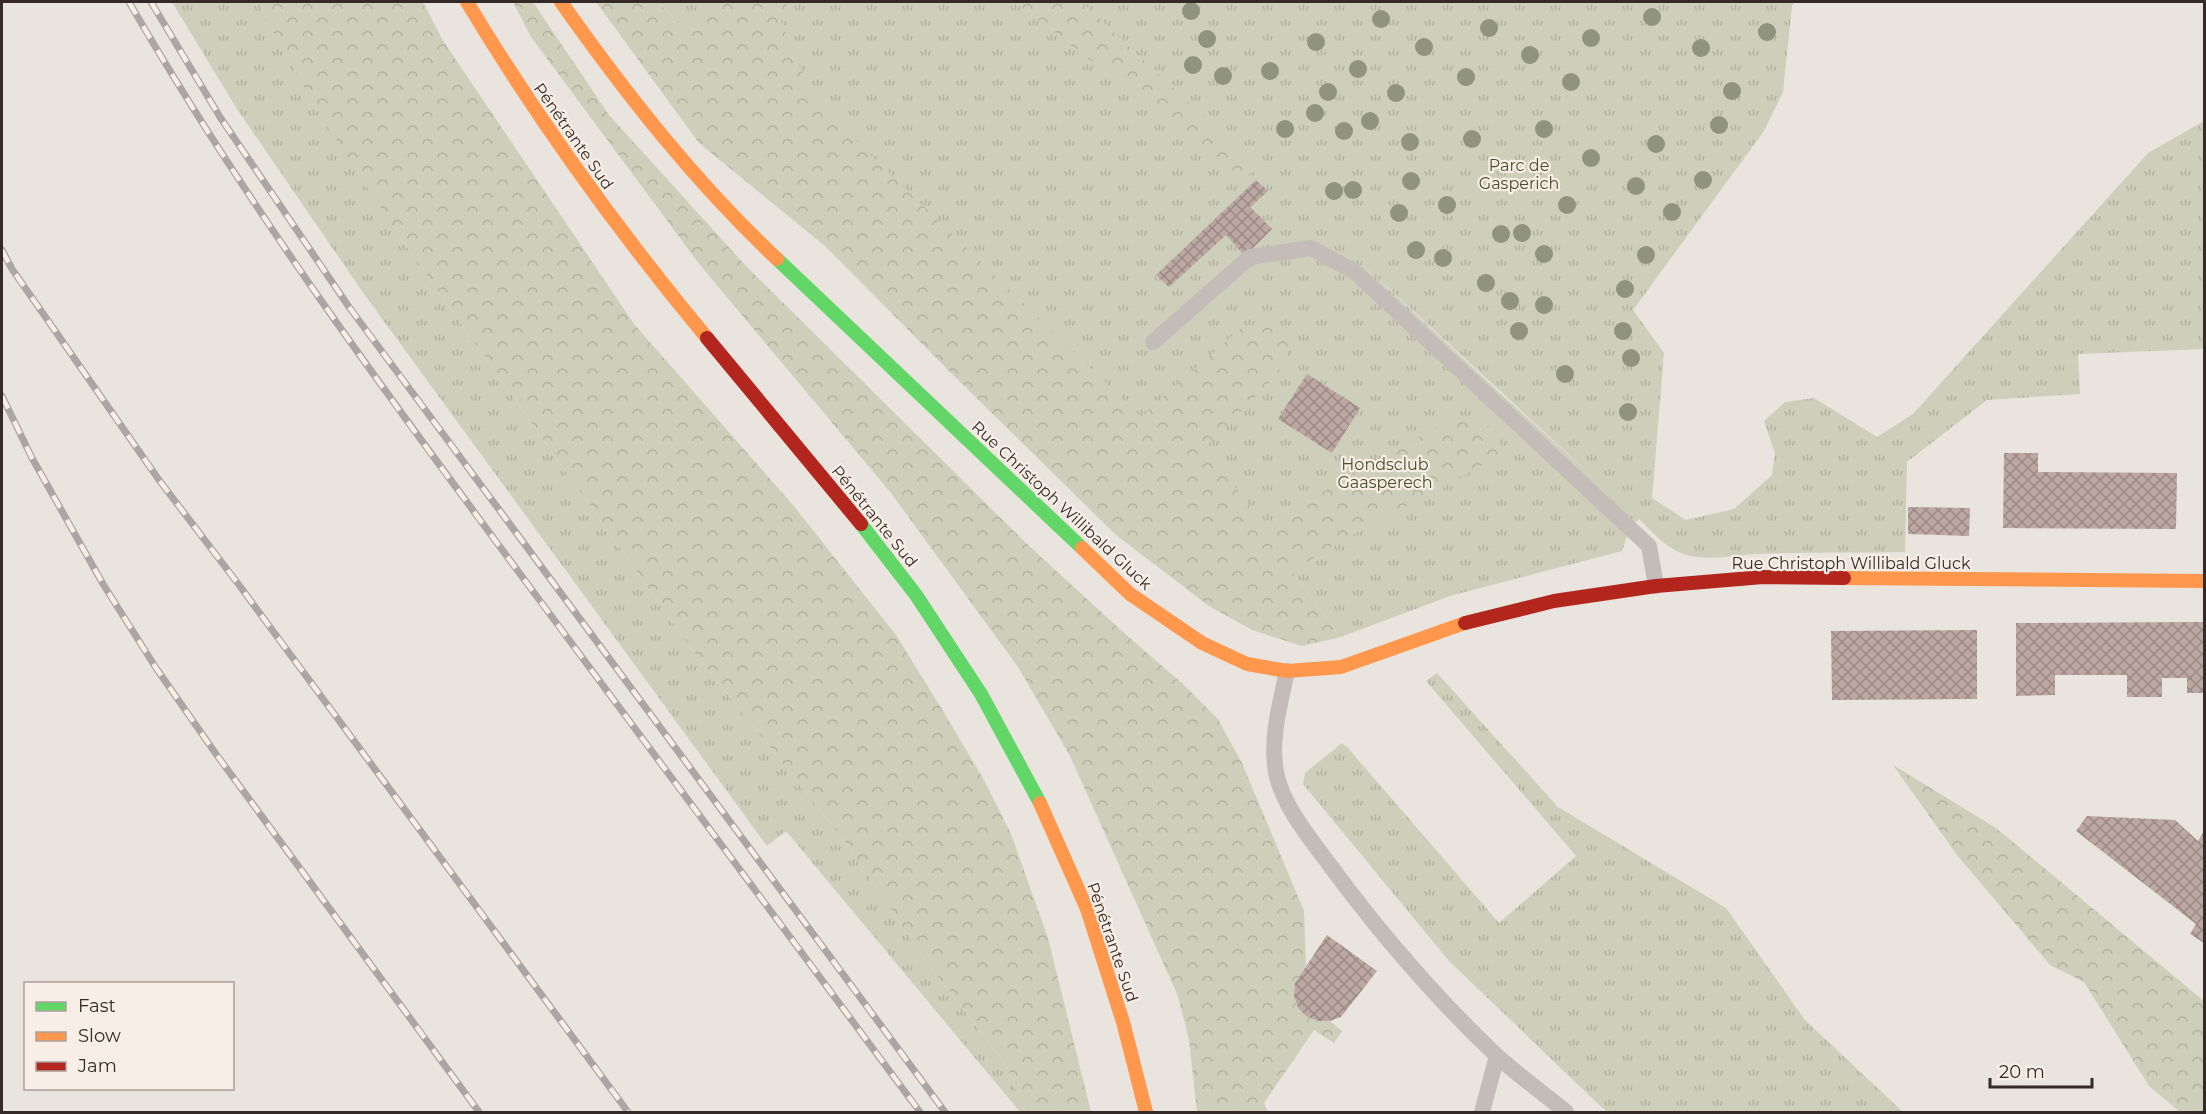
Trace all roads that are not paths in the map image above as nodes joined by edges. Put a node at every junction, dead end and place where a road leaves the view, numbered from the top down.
1 (467, 2) edge
2 (561, 2) edge
3 (1152, 342) dead end
4 (2205, 580) edge
5 (1656, 586) junction
6 (1287, 671) junction
7 (1497, 1056) junction
8 (1146, 1113) edge
9 (1482, 1113) edge
10 (1566, 1113) edge

1 - 8 main road, Pénétrante Sud
2 - 6 main road, Rue Christoph Willibald Gluck
3 - 5 lane
4 - 5 main road, Rue Christoph Willibald Gluck
5 - 6 main road, Rue Christoph Willibald Gluck
6 - 7 lane
7 - 9 lane
7 - 10 lane

